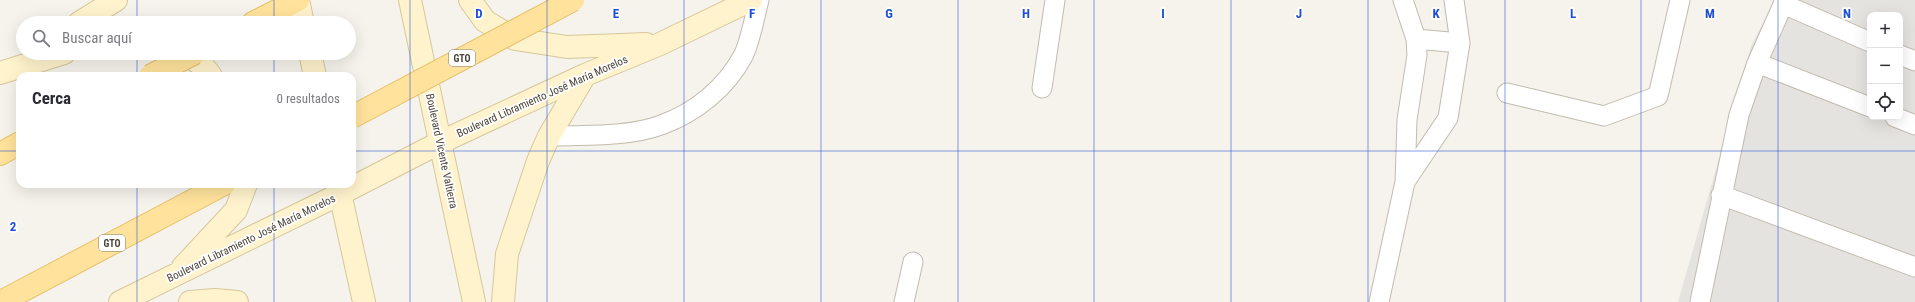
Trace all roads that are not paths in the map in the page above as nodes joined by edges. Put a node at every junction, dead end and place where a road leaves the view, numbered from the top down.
1 (116, 0) edge
2 (298, 0) edge
3 (410, 0) edge
4 (470, 0) edge
5 (573, 0) edge
6 (751, 0) edge
7 (759, 0) edge
8 (1055, 0) edge
9 (1403, 0) edge
10 (1454, 0) edge
11 (1680, 0) edge
12 (1784, 2) edge
13 (90, 16) edge
14 (267, 16) edge
15 (301, 16) edge
16 (1416, 39) junction
17 (1867, 41) edge
18 (1460, 43) junction
19 (660, 44) junction
20 (1903, 56) edge
21 (19, 60) edge
22 (40, 60) edge
23 (181, 60) edge
24 (194, 60) edge
25 (312, 60) edge
26 (1915, 61) edge
27 (1757, 63) junction
28 (0, 72) edge
29 (158, 72) edge
30 (207, 72) edge
31 (314, 72) edge
32 (585, 75) junction
33 (1042, 88) dead end
34 (1507, 93) dead end
35 (1867, 106) edge
36 (356, 114) edge
37 (1903, 120) edge
38 (1915, 125) edge
39 (550, 136) junction
40 (441, 142) junction
41 (16, 145) edge
42 (0, 154) edge
43 (356, 181) edge
44 (1405, 182) junction
45 (216, 188) edge
46 (244, 188) edge
47 (339, 189) edge
48 (1721, 195) junction
49 (913, 262) dead end
50 (1915, 266) edge
51 (174, 277) junction
52 (1, 302) edge
53 (120, 302) edge
54 (190, 302) edge
55 (237, 302) edge
56 (364, 302) edge
57 (474, 302) edge
58 (503, 302) edge
59 (904, 302) edge
60 (1379, 302) edge
61 (1700, 302) edge

1 - 13 street
2 - 14 main road
2 - 15 street
3 - 40 street, Boulevard Vicente Valtierra
4 - 19 street
5 - 36 main road, GTO, bridge
6 - 19 street, Boulevard Libramiento José María Morelos
7 - 39 lane
8 - 33 lane
9 - 16 lane
10 - 18 lane
11 - 34 lane
12 - 17 lane
12 - 27 lane
16 - 18 lane
16 - 44 lane
18 - 44 lane
19 - 32 street, Boulevard Libramiento José María Morelos
20 - 26 lane
21 - 28 street
22 - 28 street
23 - 29 main road, bridge
24 - 30 street
25 - 31 street
27 - 35 lane
27 - 48 lane
32 - 39 street
32 - 40 street, Boulevard Libramiento José María Morelos
37 - 38 lane
39 - 58 street
40 - 43 street, Boulevard Libramiento José María Morelos
40 - 57 street, Boulevard Vicente Valtierra
41 - 42 main road
44 - 60 lane
45 - 52 main road, GTO
46 - 51 street
47 - 51 street, Boulevard Libramiento José María Morelos
47 - 56 street
48 - 50 lane
48 - 61 lane
49 - 59 lane
51 - 53 street, Boulevard Libramiento José María Morelos
54 - 55 street

